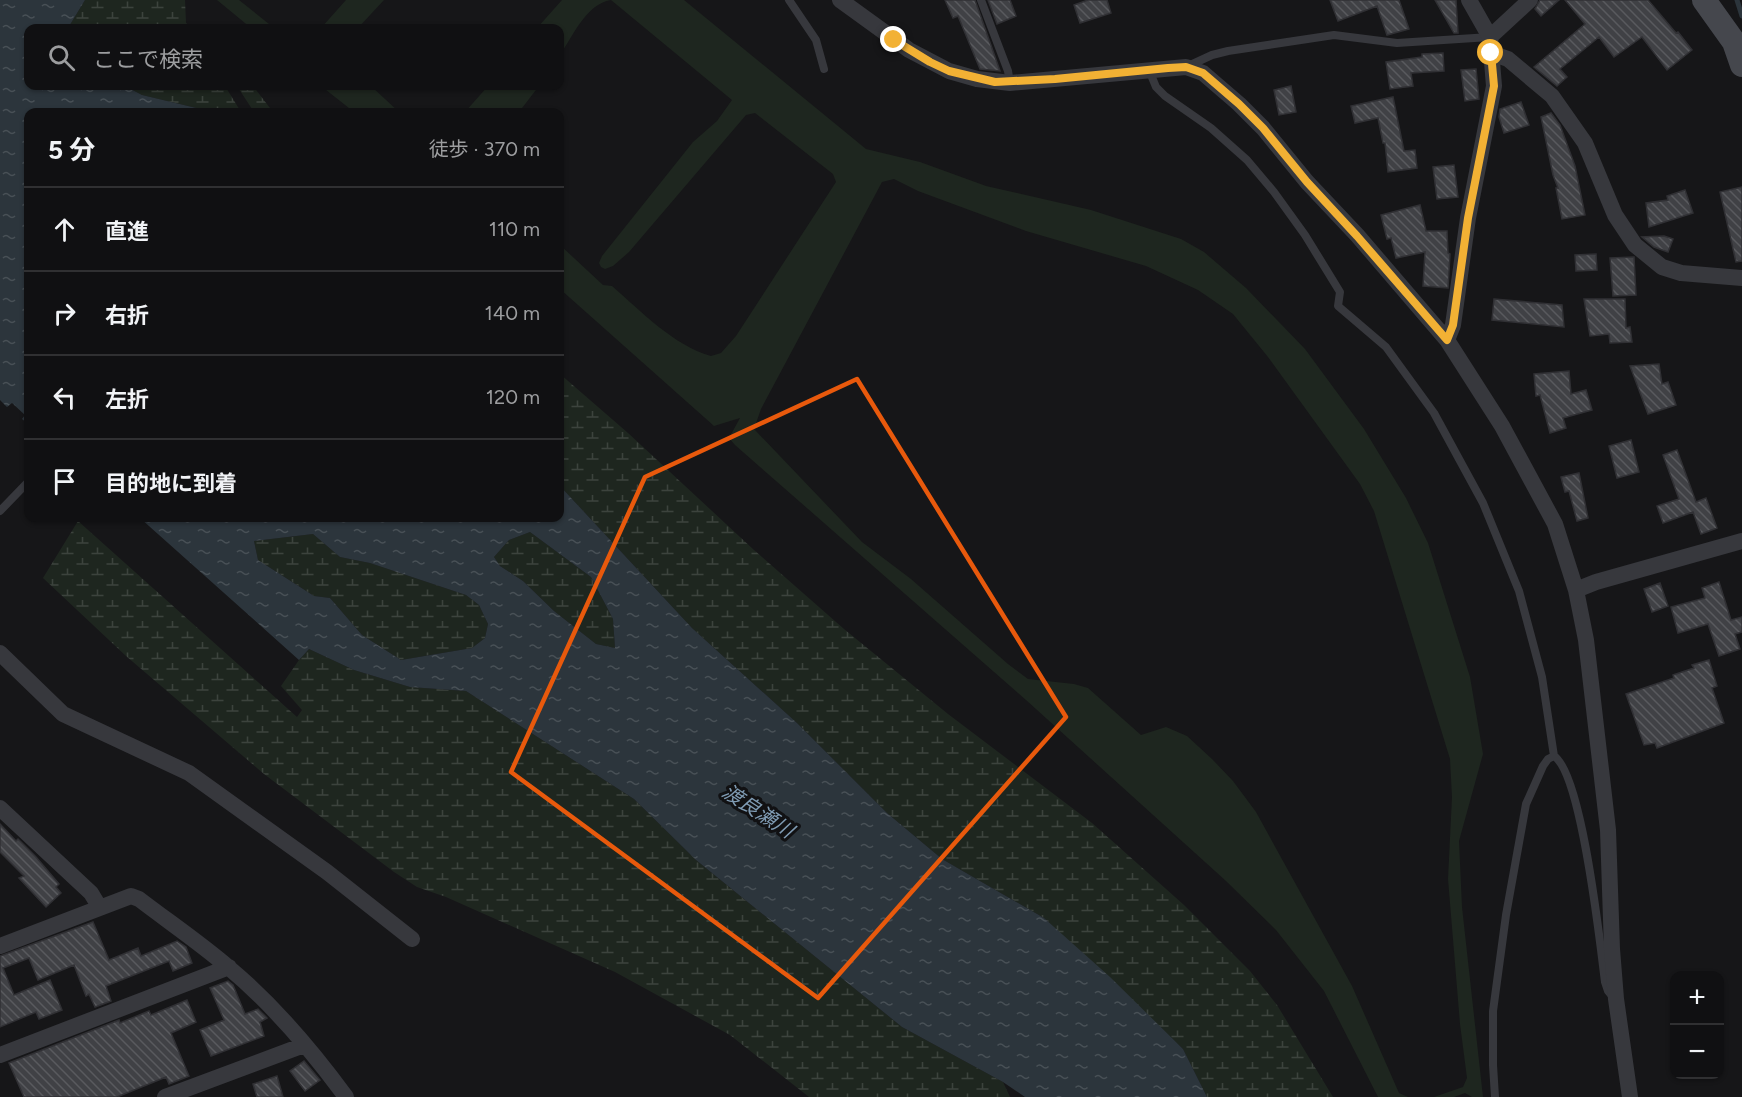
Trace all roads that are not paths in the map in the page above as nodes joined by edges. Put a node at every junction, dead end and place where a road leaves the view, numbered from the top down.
1 (789, 0) edge
2 (840, 0) edge
3 (981, 0) edge
4 (1469, 0) edge
5 (1530, 0) edge
6 (1704, 0) edge
7 (1490, 45) junction
8 (1742, 65) edge
9 (1186, 67) junction
10 (824, 69) dead end
11 (1149, 70) junction
12 (1010, 82) junction
13 (1742, 278) edge
14 (1447, 340) junction
15 (24, 486) edge
16 (0, 511) edge
17 (1742, 541) edge
18 (1576, 590) junction
19 (0, 652) edge
20 (1554, 756) junction
21 (0, 808) edge
22 (100, 908) junction
23 (412, 939) dead end
24 (0, 946) edge
25 (229, 967) junction
26 (1616, 999) junction
27 (304, 1045) junction
28 (0, 1055) edge
29 (191, 1093) edge
30 (165, 1097) edge
31 (346, 1097) edge
32 (1495, 1097) edge
33 (1630, 1097) edge

1 - 10 lane
2 - 12 street
3 - 12 lane
4 - 7 street
5 - 7 street
6 - 8 street
7 - 9 lane
7 - 13 street
7 - 14 street
9 - 11 street
9 - 14 street
11 - 12 street
11 - 20 lane
14 - 18 street
15 - 16 lane
17 - 18 street
18 - 26 street
19 - 23 street
20 - 26 lane
20 - 32 lane
21 - 22 street
22 - 24 street
22 - 25 street
25 - 27 street
25 - 28 street
26 - 33 street
27 - 29 street
27 - 31 street
29 - 30 street

